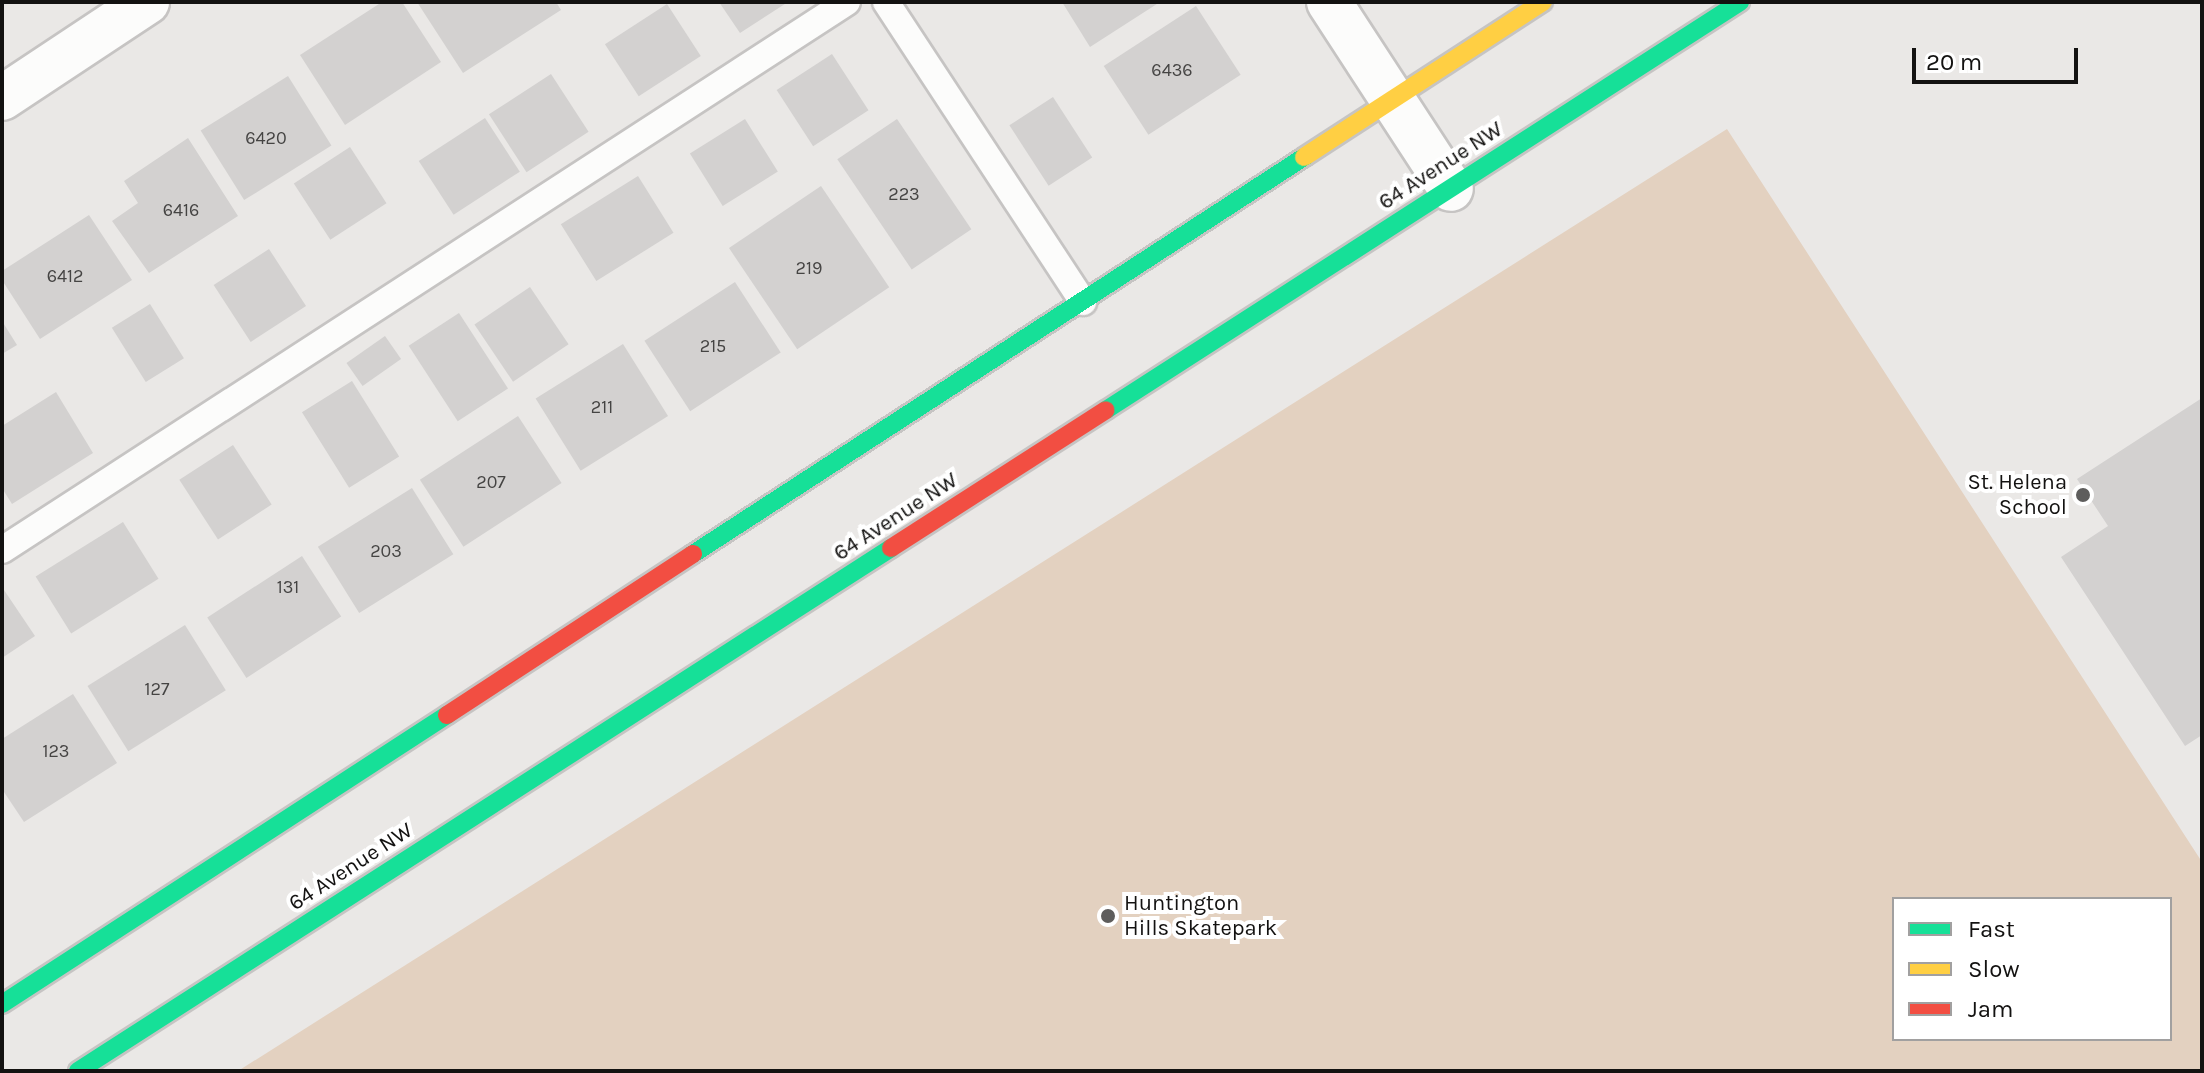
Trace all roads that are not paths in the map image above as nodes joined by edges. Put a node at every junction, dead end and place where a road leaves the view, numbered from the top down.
1 (147, 2) edge
2 (847, 2) edge
3 (886, 2) edge
4 (1329, 2) edge
5 (1543, 2) edge
6 (1740, 2) edge
7 (2, 98) edge
8 (1393, 98) junction
9 (1451, 189) junction
10 (1083, 302) junction
11 (2, 550) edge
12 (2, 1004) edge
13 (78, 1071) edge

1 - 7 street
2 - 11 lane
3 - 10 lane
4 - 8 street
5 - 8 main road
6 - 9 main road, 64 Avenue NW
8 - 9 street
8 - 10 main road
9 - 13 main road, 64 Avenue NW
10 - 12 main road

